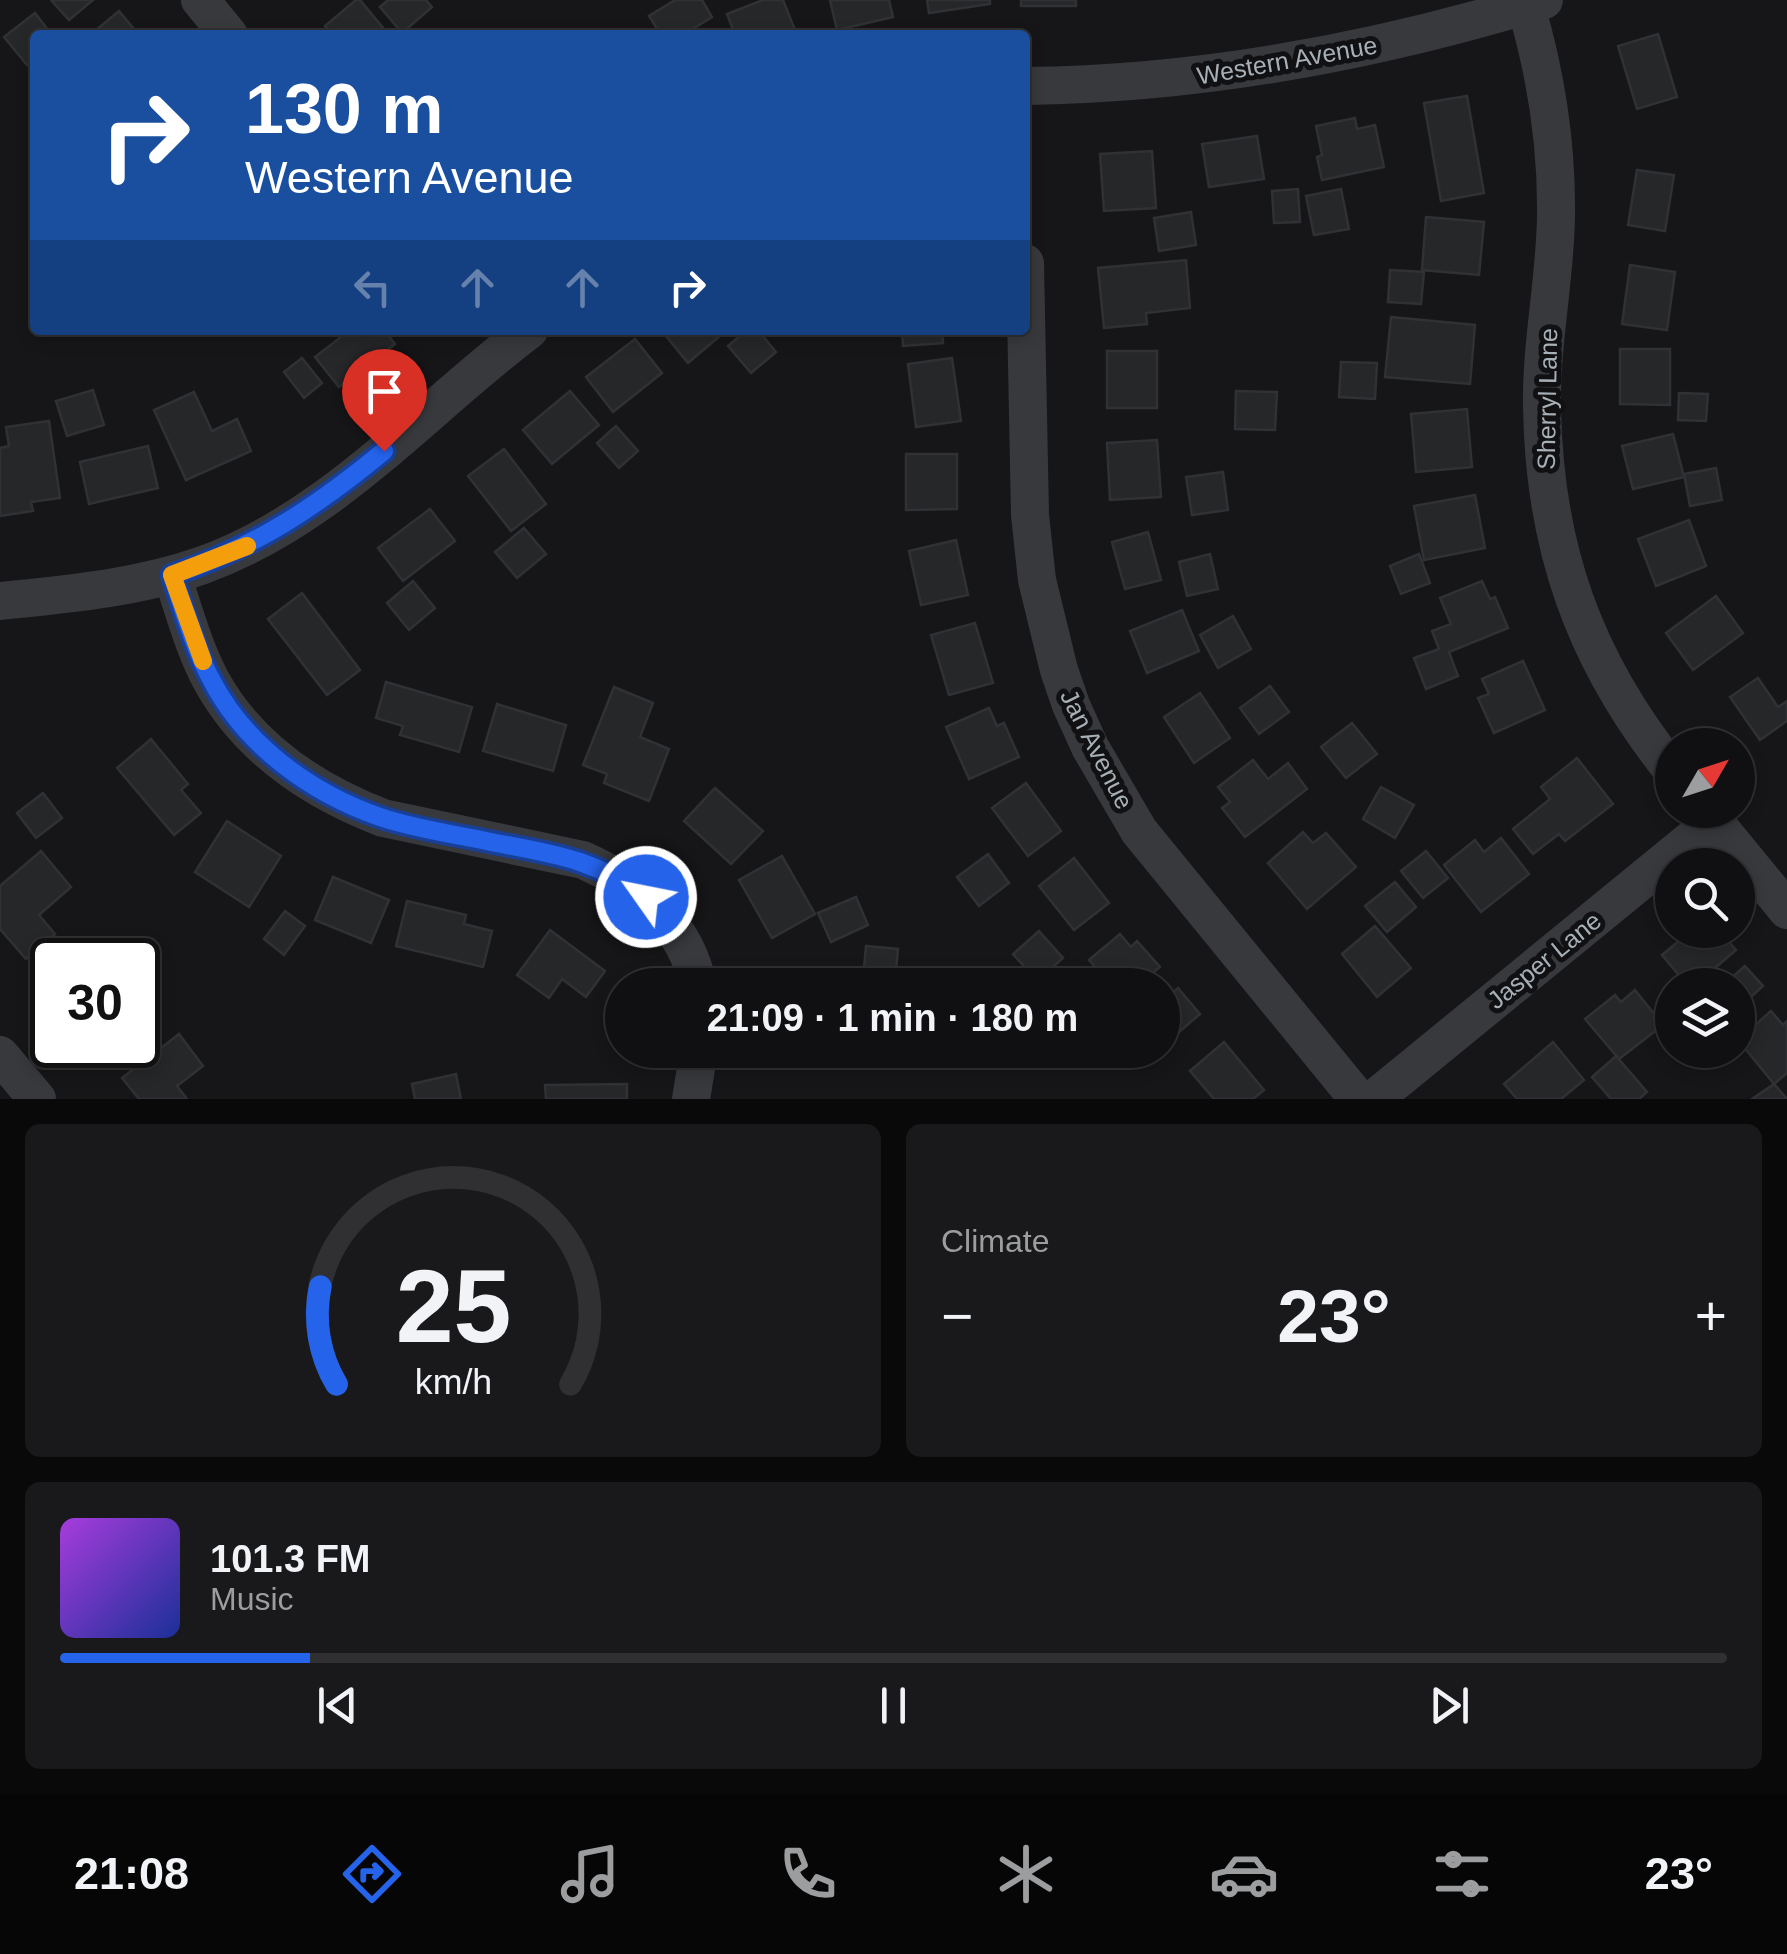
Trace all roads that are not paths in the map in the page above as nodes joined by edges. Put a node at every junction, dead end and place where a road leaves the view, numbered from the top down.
1 (1531, 2) edge
2 (1030, 86) edge
3 (512, 335) edge
4 (1026, 335) edge
5 (484, 343) edge
6 (172, 575) junction
7 (0, 600) edge
8 (1655, 747) edge
9 (1695, 828) edge
10 (1721, 828) edge
11 (1787, 910) edge
12 (691, 968) edge
13 (0, 1055) edge
14 (695, 1068) edge
15 (37, 1099) edge
16 (691, 1099) edge
17 (1358, 1099) edge
18 (1374, 1099) edge

1 - 2 street, Western Avenue
1 - 8 street, Sherryl Lane
3 - 5 street
4 - 17 street, Jan Avenue
5 - 6 street
6 - 7 street
6 - 12 street
9 - 18 street, Jasper Lane
10 - 11 street
13 - 15 street
14 - 16 street

